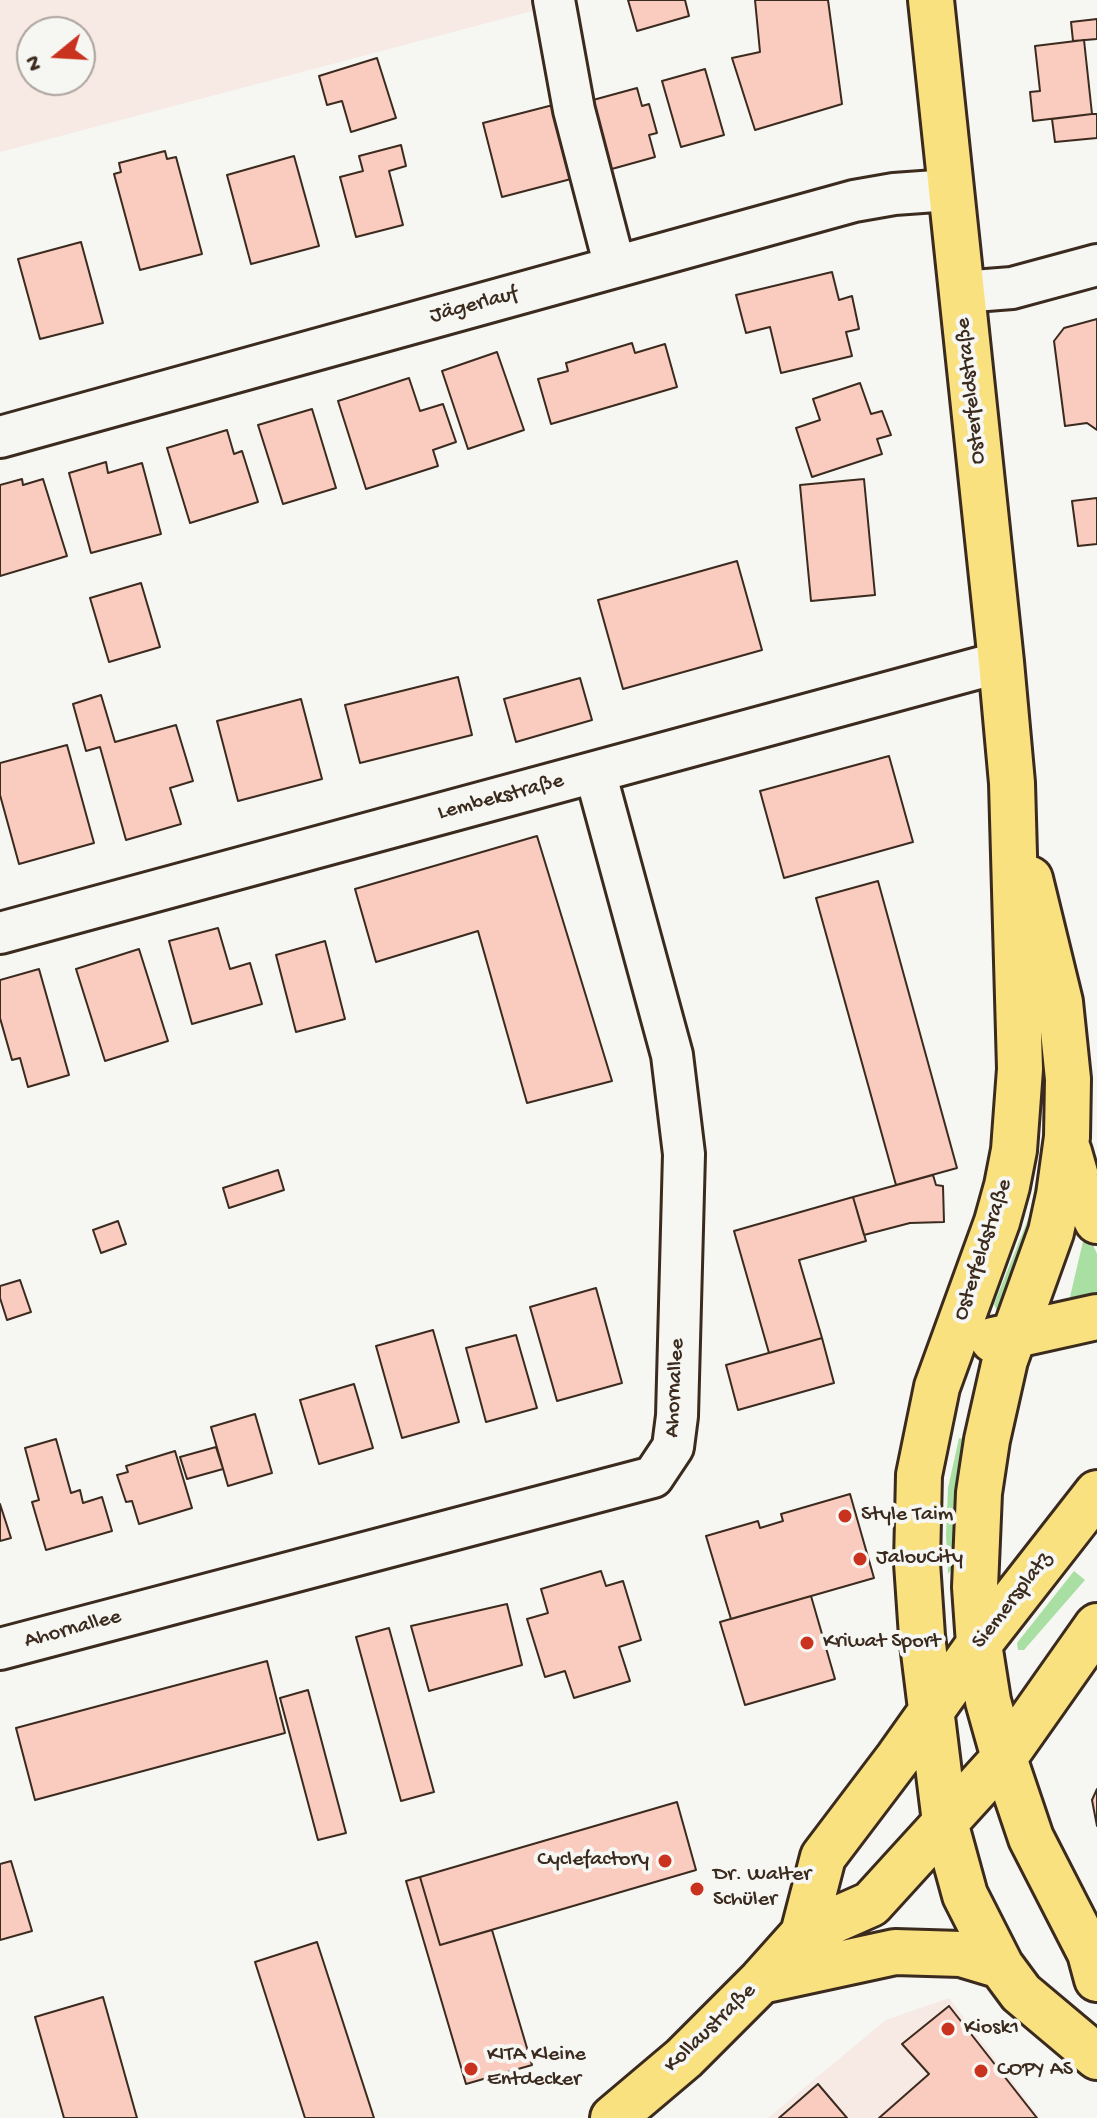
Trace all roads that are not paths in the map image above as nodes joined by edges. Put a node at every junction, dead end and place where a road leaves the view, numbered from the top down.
1 (554, 0) edge
2 (931, 0) edge
3 (950, 190) junction
4 (1097, 265) edge
5 (615, 267) junction
6 (961, 292) junction
7 (0, 437) edge
8 (1001, 662) junction
9 (595, 772) junction
10 (1012, 783) junction
11 (0, 933) edge
12 (1067, 1137) junction
13 (1097, 1221) edge
14 (1097, 1317) edge
15 (1016, 1334) junction
16 (937, 1387) junction
17 (1097, 1493) edge
18 (1097, 1626) edge
19 (979, 1644) junction
20 (0, 1649) edge
21 (931, 1711) junction
22 (917, 1758) junction
23 (994, 1769) junction
24 (945, 1822) junction
25 (803, 1934) junction
26 (1001, 1966) junction
27 (1097, 1979) edge
28 (761, 1981) junction
29 (1097, 2057) edge
30 (613, 2118) edge

1 - 5 street
2 - 3 main road, Osterfeldstraße
3 - 5 street, Jägerlauf
3 - 6 main road, Osterfeldstraße
4 - 6 street
5 - 7 street, Jägerlauf
6 - 8 main road, Osterfeldstraße
8 - 9 street, Lembekstraße
8 - 10 main road, Osterfeldstraße
9 - 11 street, Lembekstraße
9 - 20 street, Ahornallee
10 - 12 main road, Osterfeldstraße
10 - 16 main road, Osterfeldstraße
12 - 13 main road
12 - 15 main road, Osterfeldstraße
14 - 15 main road
15 - 16 main road
15 - 19 main road, Osterfeldstraße
16 - 21 main road, Osterfeldstraße
17 - 19 main road, Siemersplatz
18 - 23 main road
19 - 21 main road, Siemersplatz
19 - 23 main road, Osterfeldstraße
21 - 22 main road, Kollaustraße
22 - 23 main road
22 - 24 main road
22 - 25 main road, Kollaustraße
23 - 24 main road
23 - 27 main road
24 - 25 main road, Kollaustraße
24 - 26 main road
25 - 28 main road, Kollaustraße
26 - 28 main road
26 - 29 main road
28 - 30 main road, Kollaustraße

